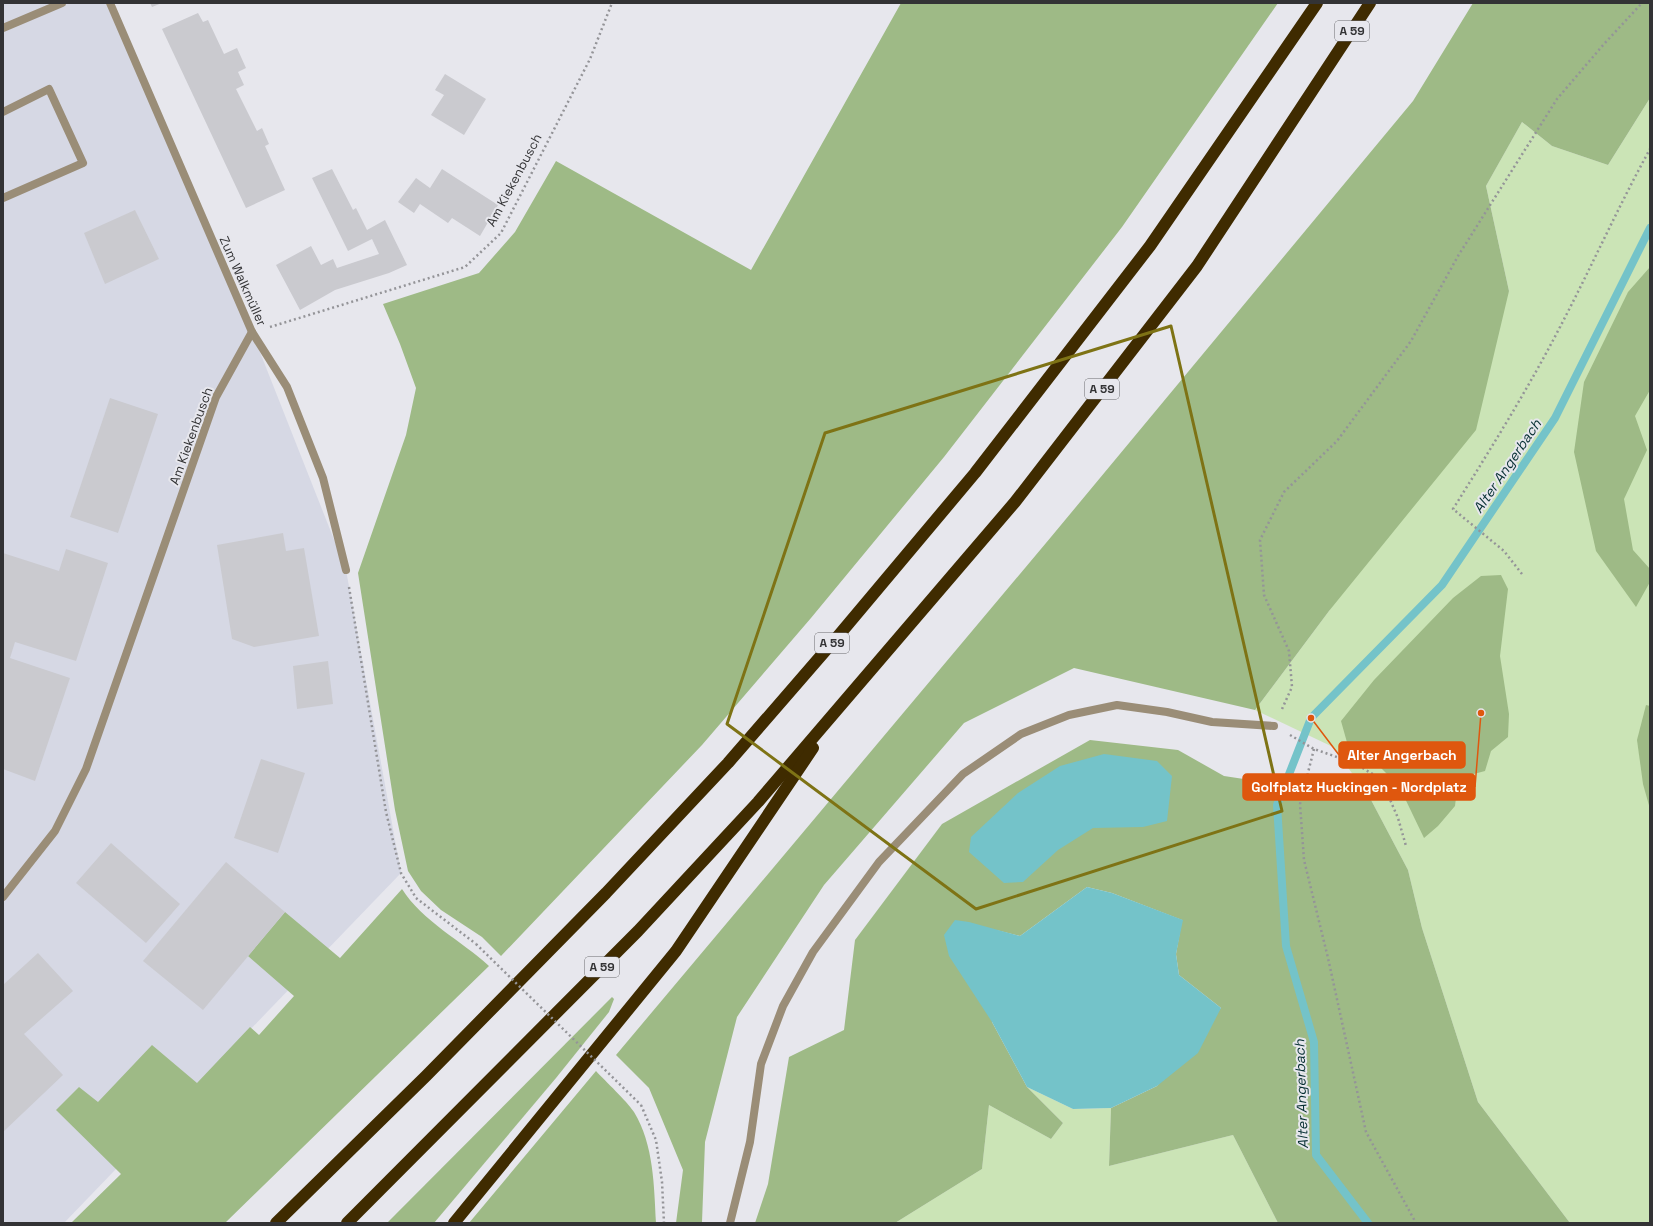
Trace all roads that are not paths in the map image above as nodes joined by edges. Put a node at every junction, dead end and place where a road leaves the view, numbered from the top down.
1 (62, 3) edge
2 (110, 3) edge
3 (1317, 3) edge
4 (1370, 3) edge
5 (3, 28) edge
6 (3, 112) edge
7 (3, 198) edge
8 (252, 332) junction
9 (346, 570) road end
10 (845, 701) junction
11 (1274, 726) road end
12 (3, 897) edge
13 (276, 1223) edge
14 (347, 1223) edge
15 (454, 1223) edge
16 (730, 1223) edge

1 - 5 street
2 - 8 street, Zum Walkmüller
3 - 13 highway, A 59
4 - 10 highway, A 59
6 - 7 street
8 - 9 street, Zum Walkmüller
8 - 12 street, Am Kiekenbusch
10 - 14 highway, A 59
10 - 15 highway
11 - 16 street

